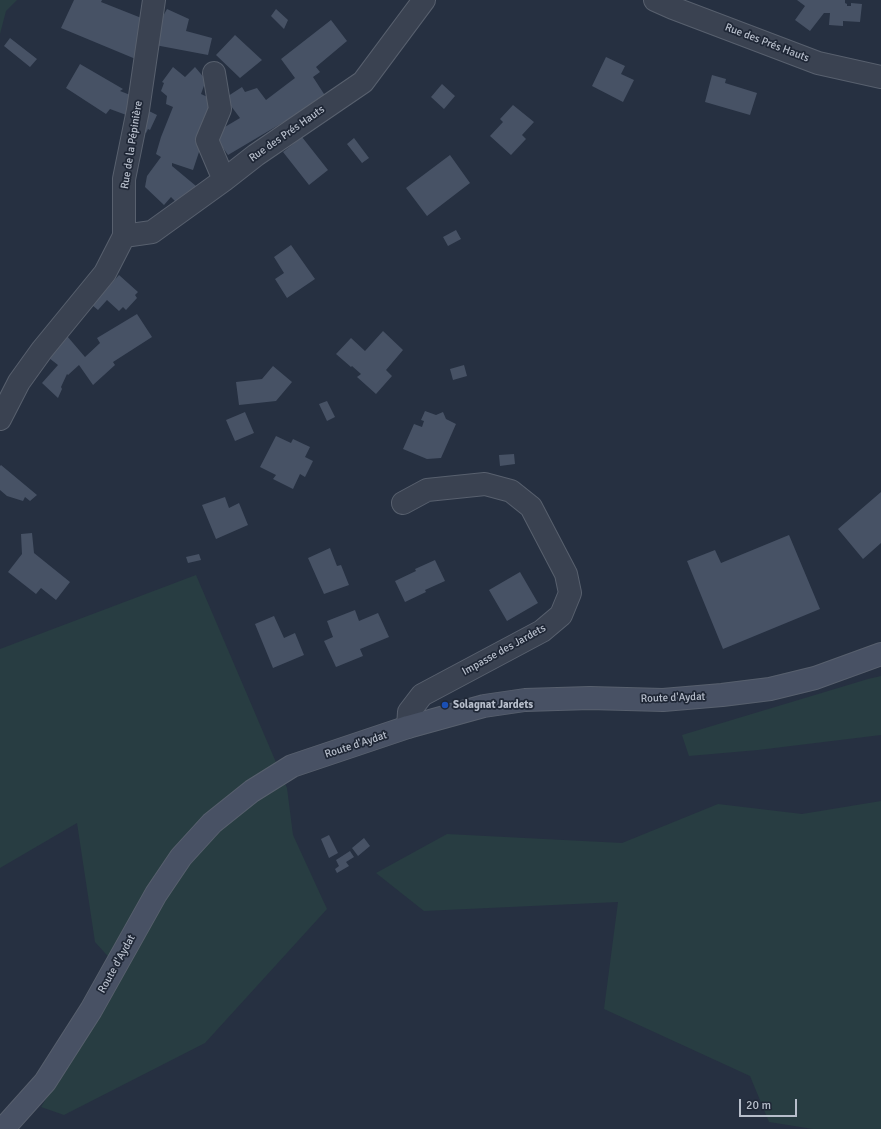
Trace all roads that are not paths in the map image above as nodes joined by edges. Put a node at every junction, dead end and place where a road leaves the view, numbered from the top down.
1 (154, 0) edge
2 (424, 0) edge
3 (655, 0) edge
4 (214, 73) dead end
5 (881, 77) edge
6 (224, 180) junction
7 (124, 236) junction
8 (0, 419) edge
9 (403, 503) dead end
10 (881, 654) edge
11 (408, 727) junction
12 (3, 1129) edge

1 - 7 street, Rue de la Pépinière
2 - 6 street, Rue des Prés Hauts
3 - 5 street, Rue des Prés Hauts
4 - 6 street
6 - 7 street, Rue des Prés Hauts
7 - 8 street, Rue de la Pépinière
9 - 11 street, Impasse des Jardets
10 - 11 main road, Route d'Aydat
11 - 12 main road, Route d'Aydat

